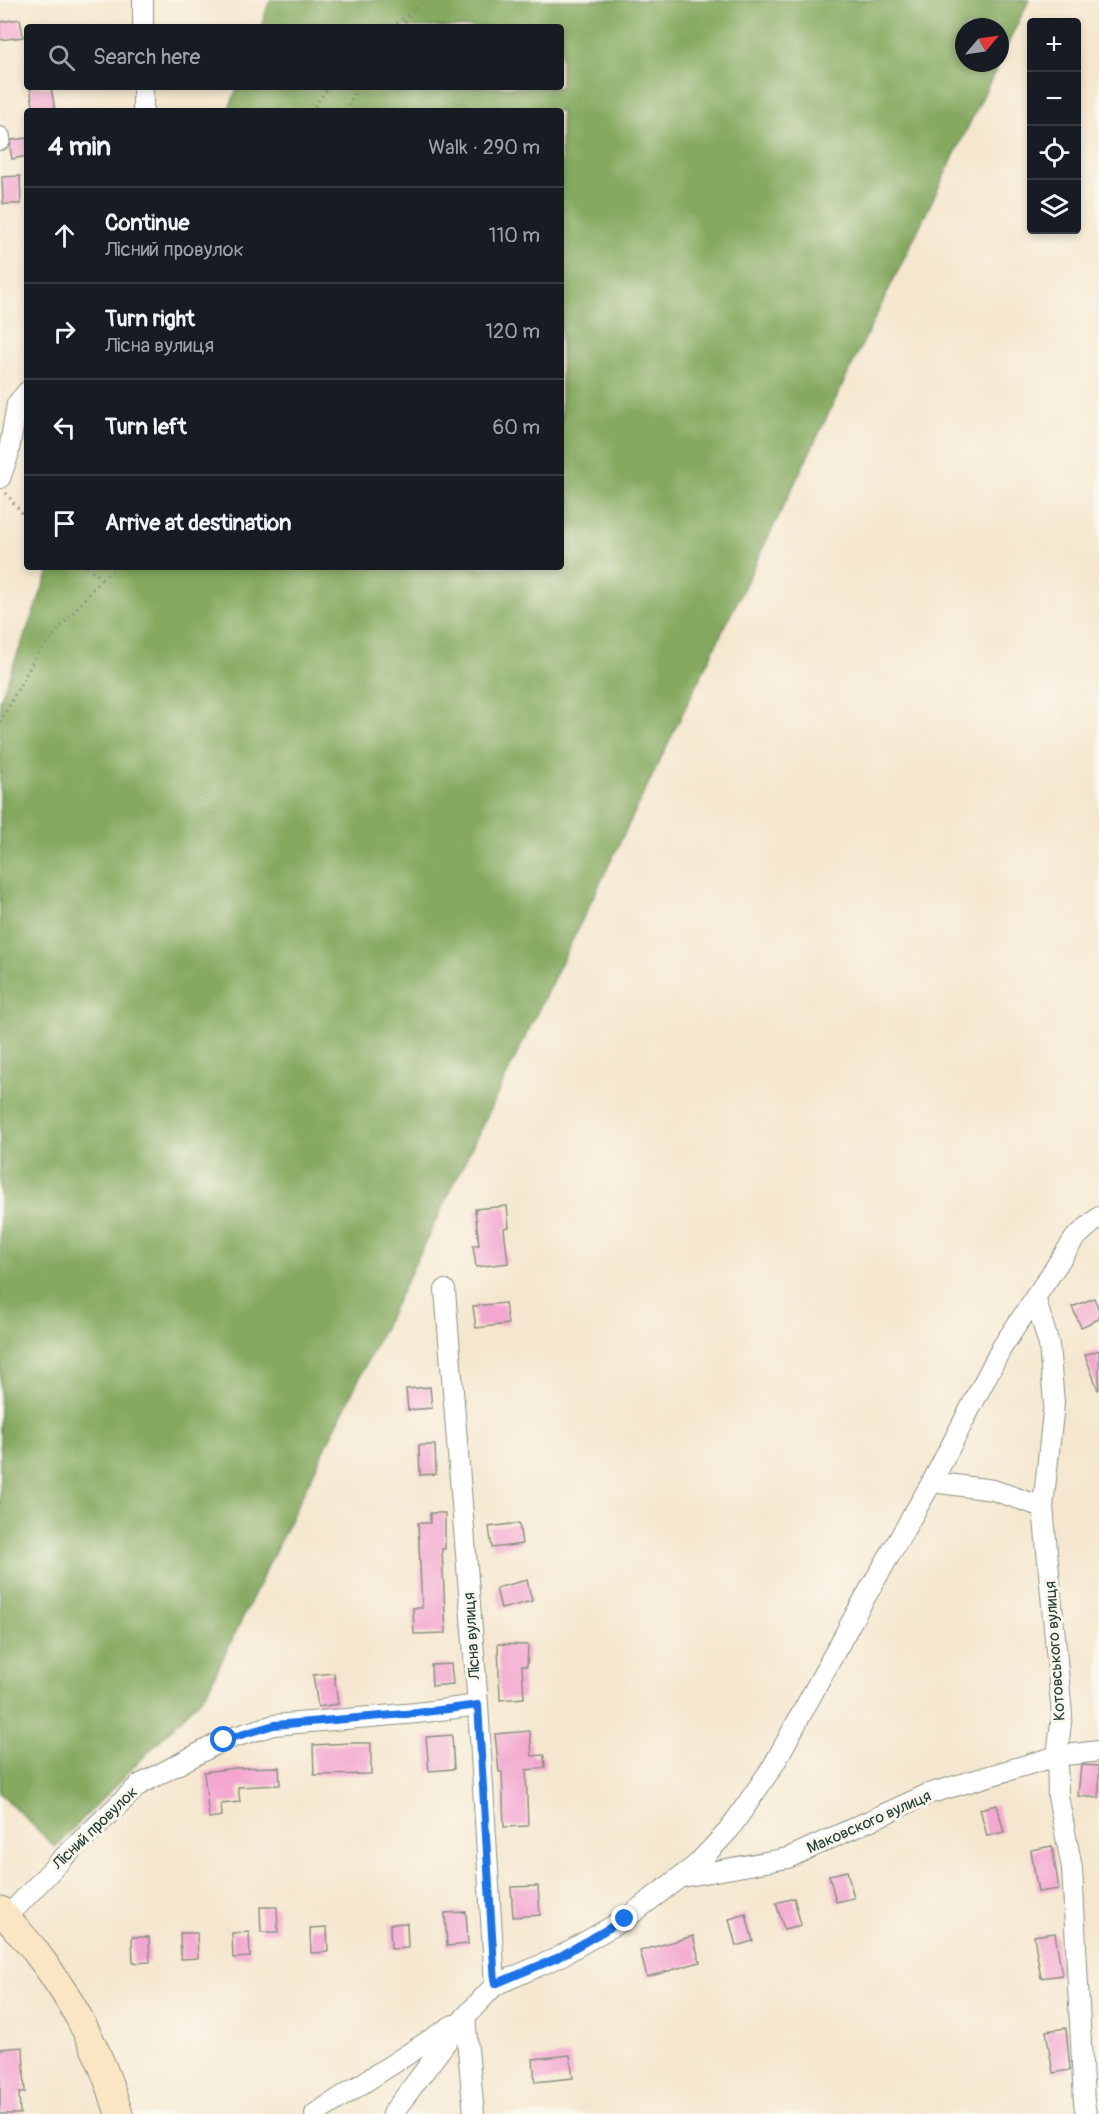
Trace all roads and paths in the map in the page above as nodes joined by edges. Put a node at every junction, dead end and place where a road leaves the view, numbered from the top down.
1 (143, 0) edge
2 (422, 0) edge
3 (415, 8) junction
4 (143, 24) edge
5 (396, 24) edge
6 (403, 24) edge
7 (143, 90) edge
8 (327, 90) edge
9 (356, 90) edge
10 (143, 108) edge
11 (313, 108) edge
12 (347, 108) edge
13 (15, 401) edge
14 (3, 485) edge
15 (24, 516) edge
16 (91, 570) edge
17 (113, 570) edge
18 (102, 578) junction
19 (0, 722) edge
20 (1099, 1217) edge
21 (446, 1290) dead end
22 (1035, 1297) junction
23 (932, 1482) junction
24 (1043, 1507) junction
25 (478, 1705) junction
26 (1099, 1751) edge
27 (1057, 1756) junction
28 (679, 1878) junction
29 (3, 1914) edge
30 (495, 1984) junction
31 (465, 2017) junction
32 (119, 2114) edge
33 (315, 2114) edge
34 (392, 2114) edge
35 (474, 2114) edge
36 (1086, 2114) edge

1 - 4 street
2 - 3 path
3 - 5 path
3 - 6 path
7 - 10 street
8 - 11 path
9 - 12 path
13 - 14 street
14 - 15 path
16 - 18 path
17 - 18 path
18 - 19 path
20 - 22 street
21 - 25 street, Лісна вулиця
22 - 23 street
22 - 24 street, Котовського вулиця
23 - 24 street
23 - 28 street
24 - 27 street, Котовського вулиця
25 - 29 street, Лісний провулок
25 - 30 street, Лісна вулиця
26 - 27 street, Маковского вулиця
27 - 28 street, Маковского вулиця
27 - 36 street, Котовського вулиця
28 - 30 street
29 - 32 main road
30 - 31 street
31 - 33 street
31 - 34 street
31 - 35 street

